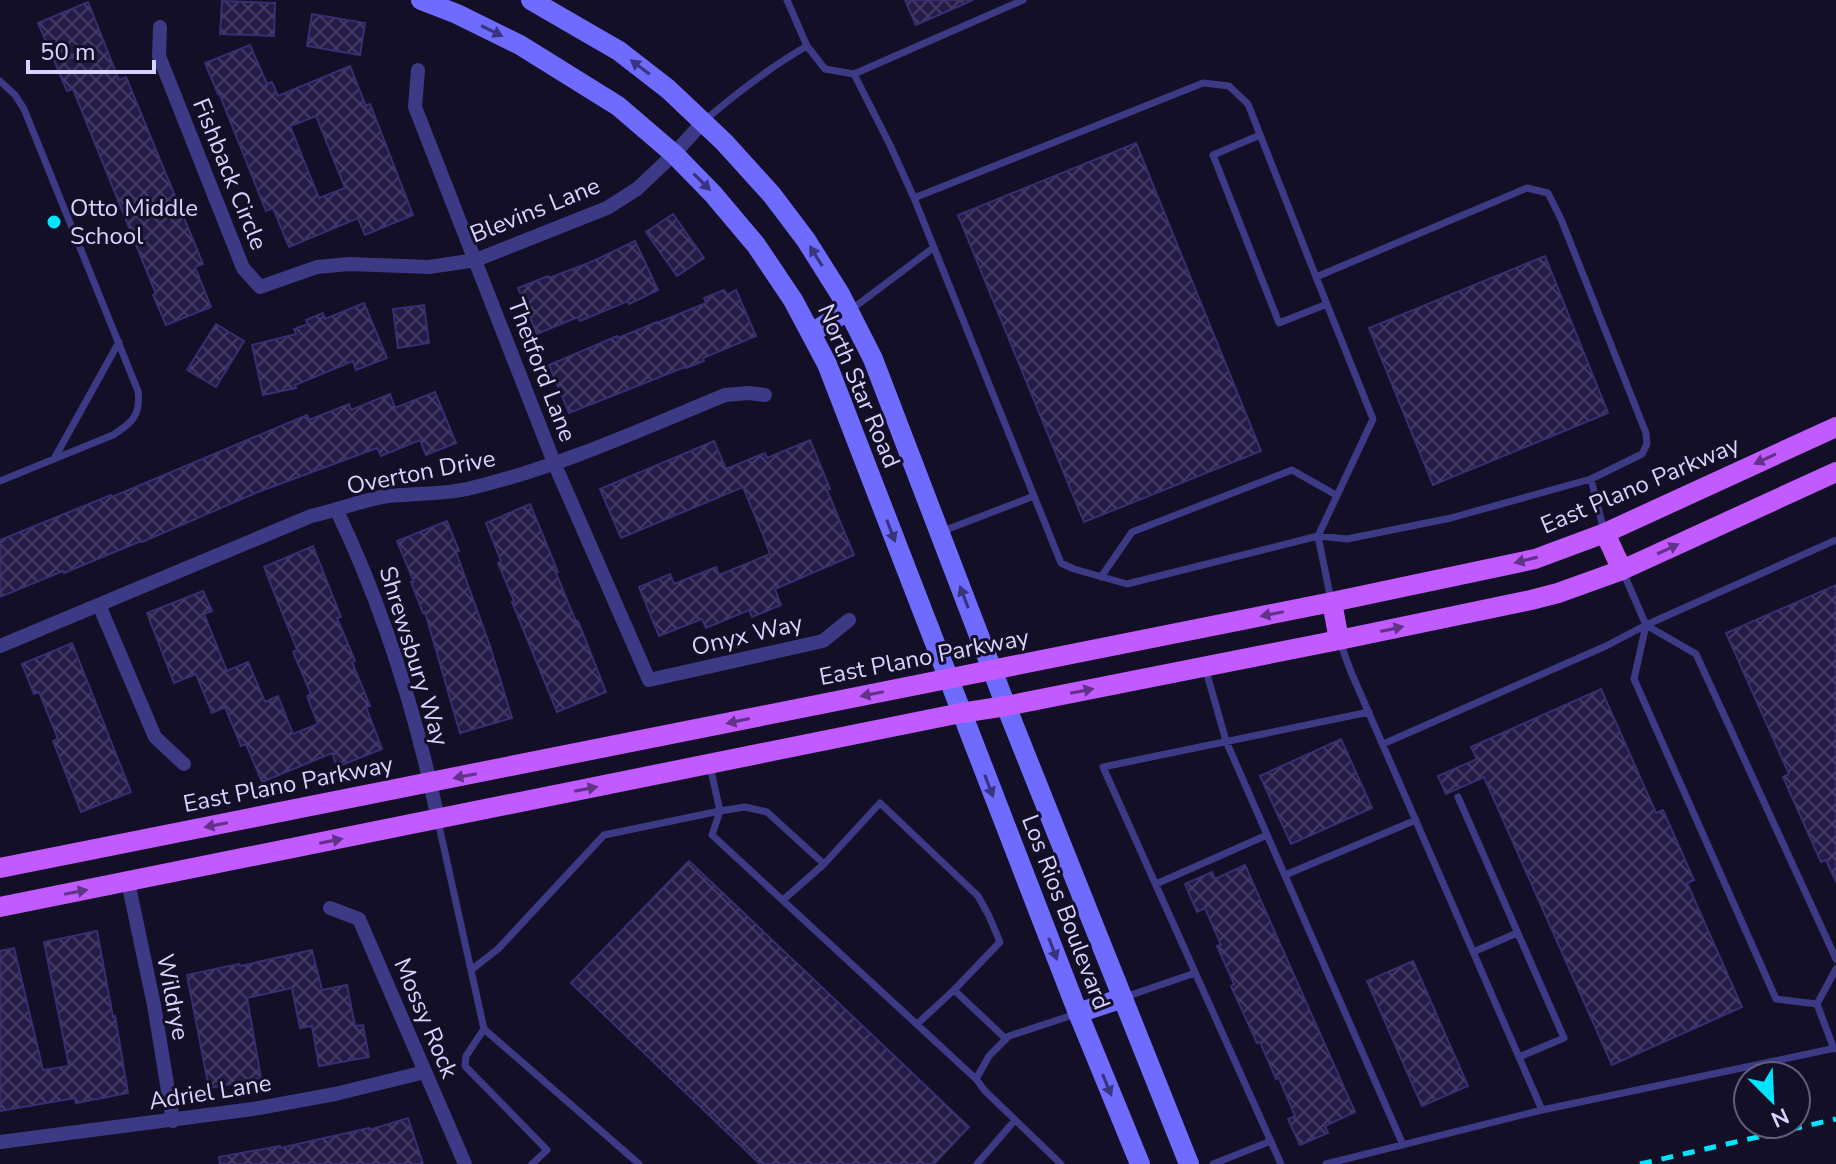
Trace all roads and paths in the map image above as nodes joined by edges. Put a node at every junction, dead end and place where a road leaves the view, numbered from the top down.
1 (421, 0) edge
2 (531, 0) edge
3 (787, 0) edge
4 (1023, 0) edge
5 (160, 27) dead end
6 (807, 46) junction
7 (418, 70) dead end
8 (854, 74) junction
9 (0, 81) edge
10 (703, 122) junction
11 (1260, 135) junction
12 (674, 154) junction
13 (914, 198) junction
14 (933, 248) junction
15 (476, 260) junction
16 (1316, 277) junction
17 (260, 287) joint
18 (1327, 304) junction
19 (848, 311) junction
20 (811, 333) junction
21 (119, 342) junction
22 (765, 395) dead end
23 (1836, 427) edge
24 (54, 459) junction
25 (555, 465) junction
26 (1836, 472) edge
27 (1591, 479) junction
28 (0, 481) edge
29 (1336, 495) junction
30 (1034, 496) junction
31 (337, 511) junction
32 (939, 532) junction
33 (1605, 533) junction
34 (1318, 536) junction
35 (1836, 540) edge
36 (1622, 570) junction
37 (1101, 577) junction
38 (1332, 602) junction
39 (99, 605) junction
40 (849, 620) dead end
41 (1646, 625) junction
42 (1339, 640) junction
43 (0, 646) edge
44 (1205, 667) junction
45 (993, 669) junction
46 (948, 678) junction
47 (649, 680) joint
48 (1006, 706) junction
49 (1369, 712) junction
50 (961, 713) junction
51 (702, 728) junction
52 (1226, 741) junction
53 (1383, 744) junction
54 (184, 764) dead end
55 (709, 764) junction
56 (430, 783) junction
57 (1458, 797) dead end
58 (720, 811) junction
59 (438, 819) junction
60 (1416, 820) junction
61 (1267, 835) junction
62 (824, 864) junction
63 (0, 868) edge
64 (1285, 875) junction
65 (128, 882) junction
66 (1156, 884) junction
67 (783, 900) junction
68 (0, 907) edge
69 (330, 908) dead end
70 (1517, 933) junction
71 (1473, 952) junction
72 (1836, 959) edge
73 (1836, 969) edge
74 (471, 970) junction
75 (1195, 973) junction
76 (954, 990) junction
77 (1123, 998) junction
78 (1817, 1004) junction
79 (1078, 1013) junction
80 (917, 1024) junction
81 (484, 1029) junction
82 (1006, 1039) junction
83 (1835, 1048) edge
84 (1519, 1057) junction
85 (425, 1072) junction
86 (976, 1079) junction
87 (1542, 1110) junction
88 (1015, 1120) junction
89 (173, 1121) junction
90 (1271, 1141) junction
91 (0, 1142) edge
92 (1403, 1145) junction
93 (465, 1164) edge
94 (532, 1164) edge
95 (639, 1164) edge
96 (977, 1164) edge
97 (1061, 1164) edge
98 (1140, 1164) edge
99 (1189, 1164) edge
100 (1213, 1164) edge
101 (1281, 1164) edge
102 (1326, 1164) edge

1 -> 12 main road, North Star Road
10 -> 2 main road, North Star Road
3 - 6 lane
4 - 8 lane
5 - 17 street, Fishback Circle
6 - 8 lane
6 - 10 lane
7 - 15 street, Thetford Lane
8 - 13 lane
9 - 21 lane
10 - 12 street, Blevins Lane
19 -> 10 main road, North Star Road
11 - 13 lane
11 - 16 lane
11 - 18 lane
12 - 15 street, Blevins Lane
12 -> 20 main road, North Star Road
13 - 14 lane
14 - 19 lane
14 - 30 lane
15 - 17 street, Blevins Lane
15 - 25 street, Thetford Lane
16 - 18 lane
16 - 27 lane
18 - 29 lane
19 - 20 main road
19 - 32 main road, North Star Road
20 -> 46 main road, North Star Road
21 - 24 lane
21 - 24 lane
22 - 25 street, Overton Drive
23 -> 33 main road, East Plano Parkway
24 - 28 lane
25 - 31 street, Overton Drive
25 - 47 street, Thetford Lane
36 -> 26 main road
27 - 33 lane
27 - 34 lane
29 - 34 lane
29 - 37 lane
30 - 32 lane
30 - 37 lane
31 - 39 street, Overton Drive
31 - 56 street, Shrewsbury Way
45 -> 32 main road, North Star Road
33 - 36 main road
33 -> 38 main road, East Plano Parkway
34 - 37 lane
34 - 38 lane
35 - 41 lane
36 - 41 lane
42 -> 36 main road
38 - 42 main road
38 -> 45 main road, East Plano Parkway
39 - 43 street, Overton Drive
39 - 54 street
40 - 47 street, Onyx Way
41 - 53 lane
41 - 72 lane
41 - 78 lane
42 - 44 main road
42 - 49 lane
48 -> 44 main road
44 - 52 lane
45 - 46 main road, East Plano Parkway
45 - 48 main road, North Star Road
46 - 50 main road, Los Rios Boulevard
46 -> 51 main road, East Plano Parkway
48 - 50 main road
48 - 77 main road, Los Rios Boulevard
49 - 52 lane
49 - 53 lane
50 - 55 main road
50 -> 79 main road, Los Rios Boulevard
51 - 55 main road
51 -> 56 main road, East Plano Parkway
52 - 61 lane
52 - 66 lane
53 - 60 lane
55 - 58 lane
59 -> 55 main road
56 - 59 street, Shrewsbury Way
56 -> 63 main road, East Plano Parkway
57 - 70 lane
58 - 62 lane
58 - 67 lane
58 - 74 lane
65 -> 59 main road
59 - 74 lane
60 - 64 lane
60 - 71 lane
61 - 64 lane
61 - 66 lane
62 - 67 lane
62 - 76 lane
64 - 92 lane
68 -> 65 main road
65 - 89 street, Wildrye
66 - 75 lane
67 - 80 lane
69 - 85 street, Mossy Rock
70 - 71 lane
70 - 84 lane
71 - 84 lane
73 - 78 lane
74 - 81 lane
75 - 77 lane
75 - 90 lane
76 - 80 lane
76 - 82 lane
77 - 79 main road
77 - 99 main road, Los Rios Boulevard
78 - 83 lane
79 - 82 lane
79 -> 98 main road, Los Rios Boulevard
80 - 86 lane
81 - 94 lane
81 - 95 lane
82 - 86 lane
83 - 87 lane
84 - 87 lane
85 - 89 street, Adriel Lane
85 - 93 street, Mossy Rock
86 - 88 lane
87 - 92 lane
88 - 96 lane
88 - 97 lane
89 - 91 street, Adriel Lane
90 - 100 lane
90 - 101 lane
92 - 102 lane

